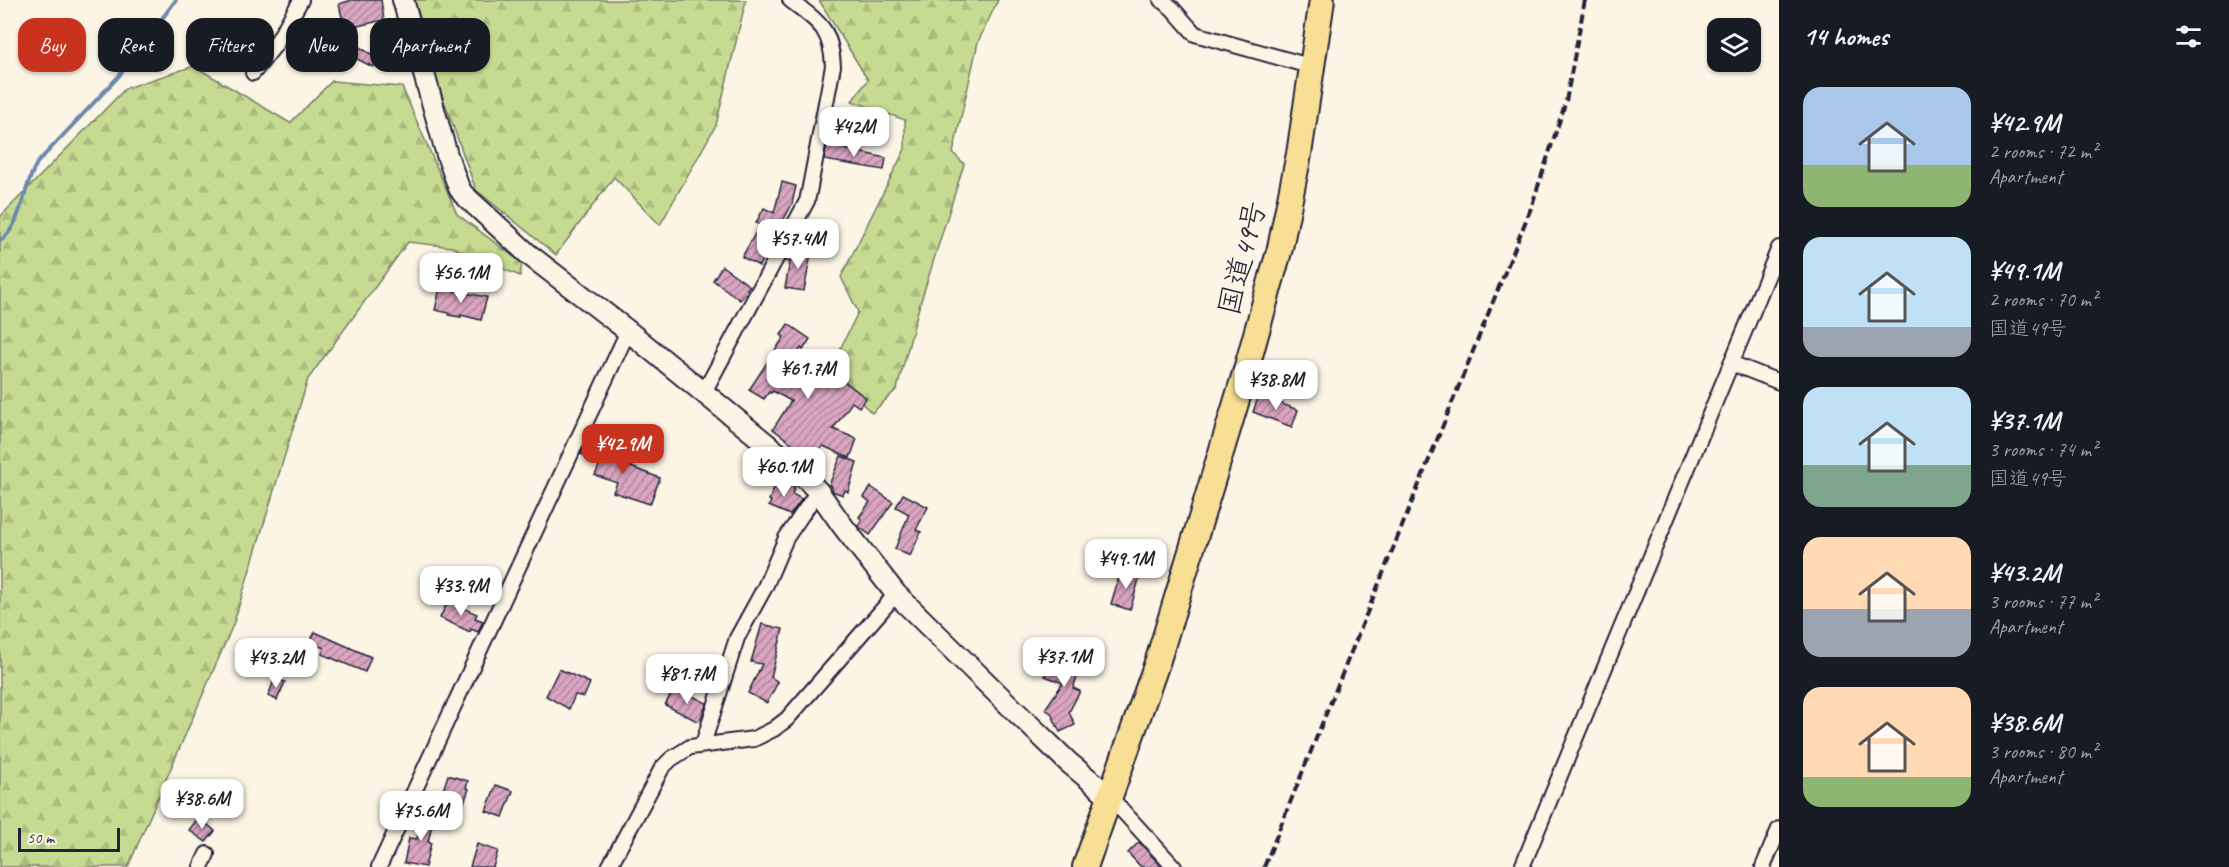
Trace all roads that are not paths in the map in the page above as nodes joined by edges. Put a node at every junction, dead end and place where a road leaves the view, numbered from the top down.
1 (301, 0) edge
2 (403, 0) edge
3 (790, 0) edge
4 (1161, 0) edge
5 (1322, 0) edge
6 (1313, 67) junction
7 (253, 73) dead end
8 (1779, 248) edge
9 (628, 331) junction
10 (1731, 363) junction
11 (1779, 382) edge
12 (704, 392) junction
13 (818, 491) junction
14 (896, 594) junction
15 (703, 744) junction
16 (1109, 796) junction
17 (1779, 829) edge
18 (379, 867) edge
19 (609, 867) edge
20 (1085, 867) edge
21 (1174, 867) edge
22 (1522, 867) edge
23 (1763, 867) edge

1 - 7 street
2 - 9 street
3 - 12 street
4 - 6 street
5 - 6 highway, 国道49号
6 - 16 highway, 国道49号
8 - 10 street
9 - 12 street
9 - 18 street
10 - 11 street
10 - 22 street
12 - 13 street
13 - 14 street
13 - 15 street
14 - 15 street
14 - 16 street
15 - 19 street
16 - 20 highway, 国道49号
16 - 21 street
17 - 23 street

